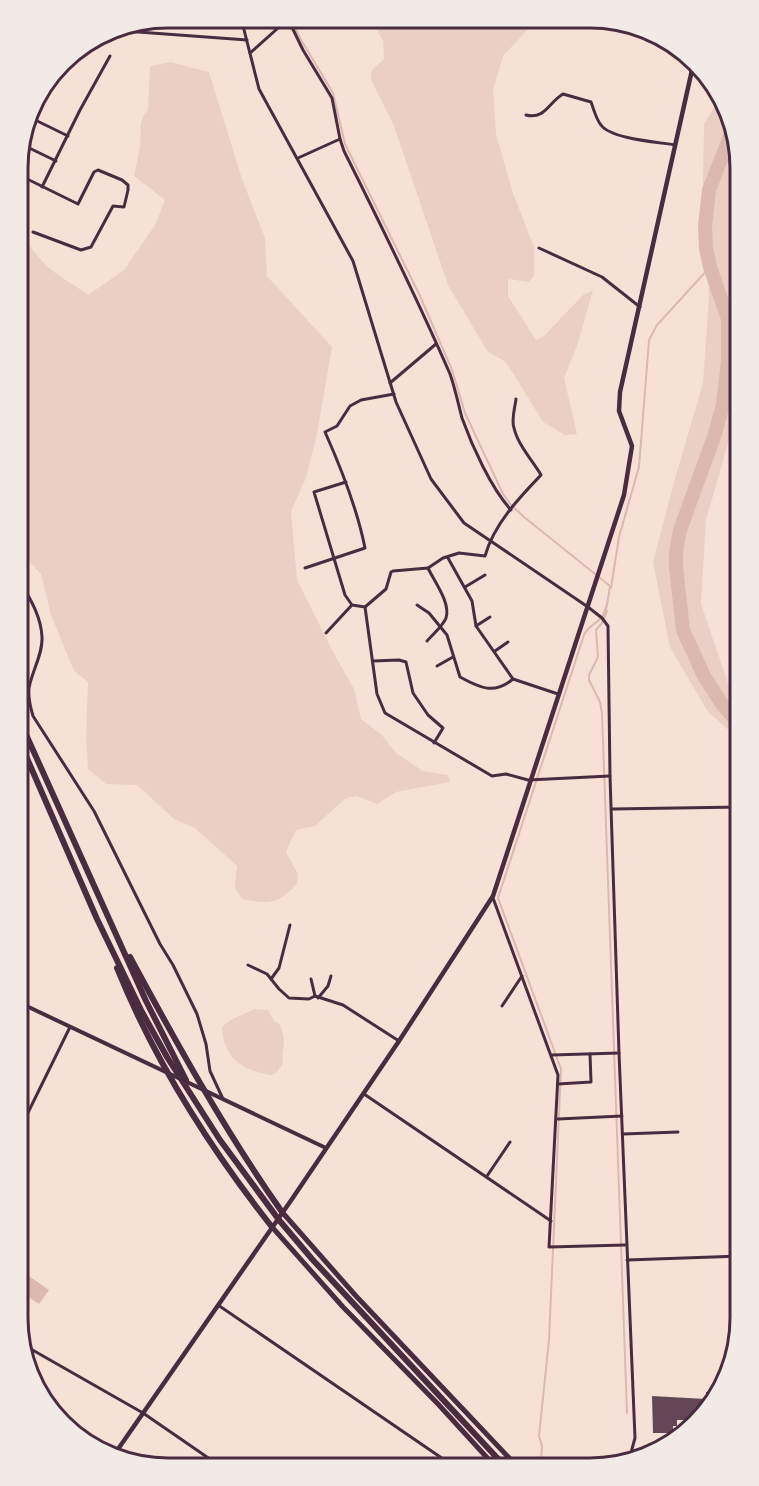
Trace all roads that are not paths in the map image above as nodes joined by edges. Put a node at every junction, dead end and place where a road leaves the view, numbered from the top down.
1 (244, 28) edge
2 (278, 28) edge
3 (292, 28) edge
4 (138, 32) edge
5 (247, 40) junction
6 (250, 53) junction
7 (110, 56) dead end
8 (691, 71) edge
9 (526, 115) dead end
10 (37, 121) edge
11 (68, 136) junction
12 (340, 139) junction
13 (675, 145) junction
14 (30, 149) edge
15 (298, 158) junction
16 (56, 161) junction
17 (29, 180) edge
18 (42, 187) junction
19 (33, 232) dead end
20 (539, 248) dead end
21 (640, 307) junction
22 (436, 344) junction
23 (390, 383) junction
24 (394, 394) junction
25 (516, 399) dead end
26 (346, 482) junction
27 (511, 510) junction
28 (489, 540) junction
29 (448, 558) junction
30 (335, 560) junction
31 (305, 568) dead end
32 (428, 568) junction
33 (485, 575) dead end
34 (465, 587) junction
35 (29, 596) edge
36 (352, 605) junction
37 (417, 605) dead end
38 (365, 607) junction
39 (588, 607) junction
40 (490, 617) dead end
41 (440, 626) junction
42 (476, 626) junction
43 (326, 633) dead end
44 (427, 641) dead end
45 (508, 642) dead end
46 (494, 652) junction
47 (453, 657) junction
48 (373, 661) junction
49 (437, 666) dead end
50 (513, 680) junction
51 (29, 686) edge
52 (559, 694) junction
53 (29, 700) edge
54 (29, 740) edge
55 (434, 743) junction
56 (29, 764) edge
57 (610, 776) junction
58 (532, 780) junction
59 (730, 807) edge
60 (612, 809) junction
61 (492, 896) junction
62 (107, 915) junction
63 (291, 925) dead end
64 (248, 965) dead end
65 (330, 976) dead end
66 (522, 976) junction
67 (311, 979) dead end
68 (271, 980) junction
69 (316, 997) junction
70 (502, 1006) dead end
71 (29, 1007) edge
72 (70, 1026) junction
73 (153, 1032) junction
74 (399, 1041) junction
75 (619, 1053) junction
76 (590, 1054) junction
77 (552, 1055) junction
78 (558, 1084) junction
79 (363, 1093) junction
80 (223, 1099) junction
81 (29, 1110) edge
82 (622, 1116) junction
83 (557, 1119) junction
84 (678, 1132) dead end
85 (622, 1134) junction
86 (510, 1142) dead end
87 (326, 1148) junction
88 (487, 1176) junction
89 (282, 1212) junction
90 (551, 1221) junction
91 (272, 1227) junction
92 (626, 1245) junction
93 (730, 1256) edge
94 (627, 1260) junction
95 (218, 1305) junction
96 (32, 1350) edge
97 (143, 1413) junction
98 (119, 1448) edge
99 (631, 1451) edge
100 (208, 1458) edge
101 (442, 1458) edge
102 (488, 1458) edge
103 (497, 1458) edge
104 (509, 1458) edge

1 - 5 street
2 - 6 street
3 - 12 street
4 - 5 street
5 - 6 street
6 - 15 street
7 - 11 street
8 - 13 main road
9 - 13 street
10 - 11 street
11 - 16 street
12 - 15 street
12 - 22 street
13 - 21 main road
14 - 16 street
15 - 23 street
16 - 18 street
17 - 18 street
18 - 19 street
20 - 21 street
21 - 39 main road
22 - 23 street
22 - 27 street
23 - 24 street
24 - 26 street
24 - 28 street
25 - 27 street
26 - 30 street
26 - 30 street
27 - 28 street
28 - 29 street
28 - 39 street
29 - 32 street
29 - 34 street
30 - 31 street
30 - 36 street
32 - 38 street
32 - 41 street
33 - 34 street
34 - 42 street
35 - 51 street
36 - 38 street
36 - 43 street
37 - 41 street
38 - 48 street
39 - 52 main road
39 - 57 street
40 - 42 street
41 - 44 street
41 - 47 street
42 - 46 street
45 - 46 street
46 - 50 street
47 - 49 street
47 - 50 street
48 - 55 street
48 - 55 street
50 - 52 street
52 - 58 main road
53 - 80 street
54 - 62 highway
55 - 58 street
56 - 73 highway
57 - 58 street
57 - 60 street
58 - 61 main road
59 - 60 street
60 - 75 street
61 - 66 street
61 - 74 main road
62 - 73 highway
62 - 89 highway
63 - 68 street
64 - 68 street
65 - 69 street
66 - 70 street
66 - 77 street
67 - 69 street
68 - 69 street
69 - 74 street
71 - 72 street
72 - 80 street
72 - 81 street
73 - 91 highway
73 - 103 highway
74 - 79 main road
75 - 76 street
75 - 82 street
76 - 77 street
76 - 78 street
77 - 78 street
78 - 83 street
79 - 87 main road
79 - 88 street
80 - 87 street
82 - 83 street
82 - 85 street
83 - 90 street
84 - 85 street
85 - 92 street
86 - 88 street
87 - 89 main road
88 - 90 street
89 - 91 main road
89 - 104 highway
90 - 92 street
91 - 95 main road
91 - 102 highway
92 - 94 street
93 - 94 street
94 - 99 street
95 - 97 main road
95 - 101 street
96 - 97 street
97 - 98 main road
97 - 100 street

